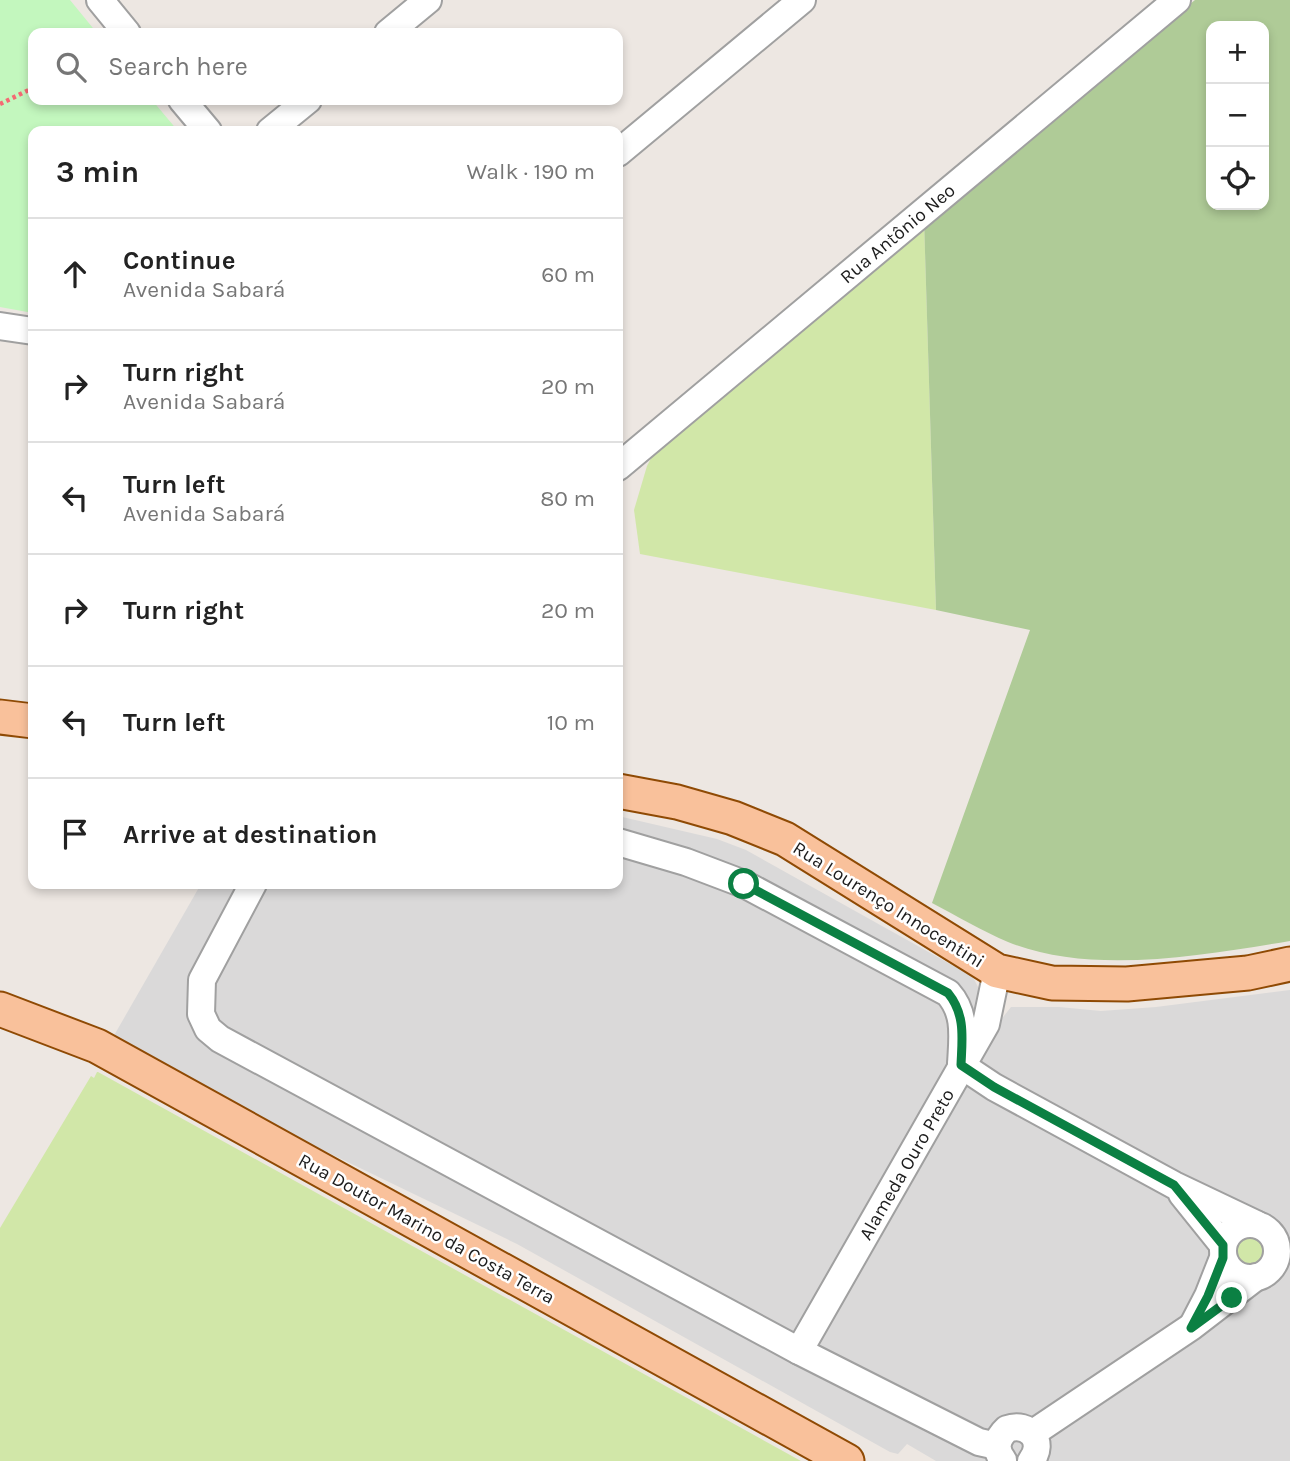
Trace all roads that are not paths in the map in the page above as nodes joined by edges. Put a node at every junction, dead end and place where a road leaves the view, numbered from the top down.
1 (100, 0) edge
2 (428, 0) edge
3 (802, 0) edge
4 (1177, 0) edge
5 (123, 28) edge
6 (394, 28) edge
7 (186, 105) edge
8 (302, 105) edge
9 (204, 126) edge
10 (276, 126) edge
11 (623, 149) edge
12 (0, 326) edge
13 (28, 330) edge
14 (623, 463) edge
15 (0, 717) edge
16 (28, 720) edge
17 (623, 792) edge
18 (623, 843) edge
19 (250, 889) edge
20 (1290, 964) edge
21 (996, 971) junction
22 (0, 1009) edge
23 (961, 1065) junction
24 (1174, 1185) junction
25 (1271, 1227) edge
26 (1223, 1251) junction
27 (1272, 1266) edge
28 (1191, 1328) junction
29 (799, 1351) junction
30 (1033, 1433) junction
31 (1000, 1456) edge
32 (847, 1461) edge
33 (1031, 1461) edge

1 - 5 street
2 - 6 street
3 - 11 street
4 - 14 street, Rua Antônio Neo
7 - 9 street
8 - 10 street
12 - 13 street
15 - 16 main road
17 - 21 main road, Rua Lourenço Innocentini
18 - 23 street
19 - 29 street
20 - 21 main road, Rua Lourenço Innocentini
21 - 23 street, Alameda Ouro Preto
22 - 32 main road, Rua Doutor Marino da Costa Terra
23 - 24 street
23 - 29 street, Alameda Ouro Preto
24 - 25 street
24 - 26 street
25 - 26 street
25 - 27 street
26 - 27 street
26 - 28 street
27 - 28 street
28 - 30 street
29 - 31 street
30 - 31 street
30 - 33 street

